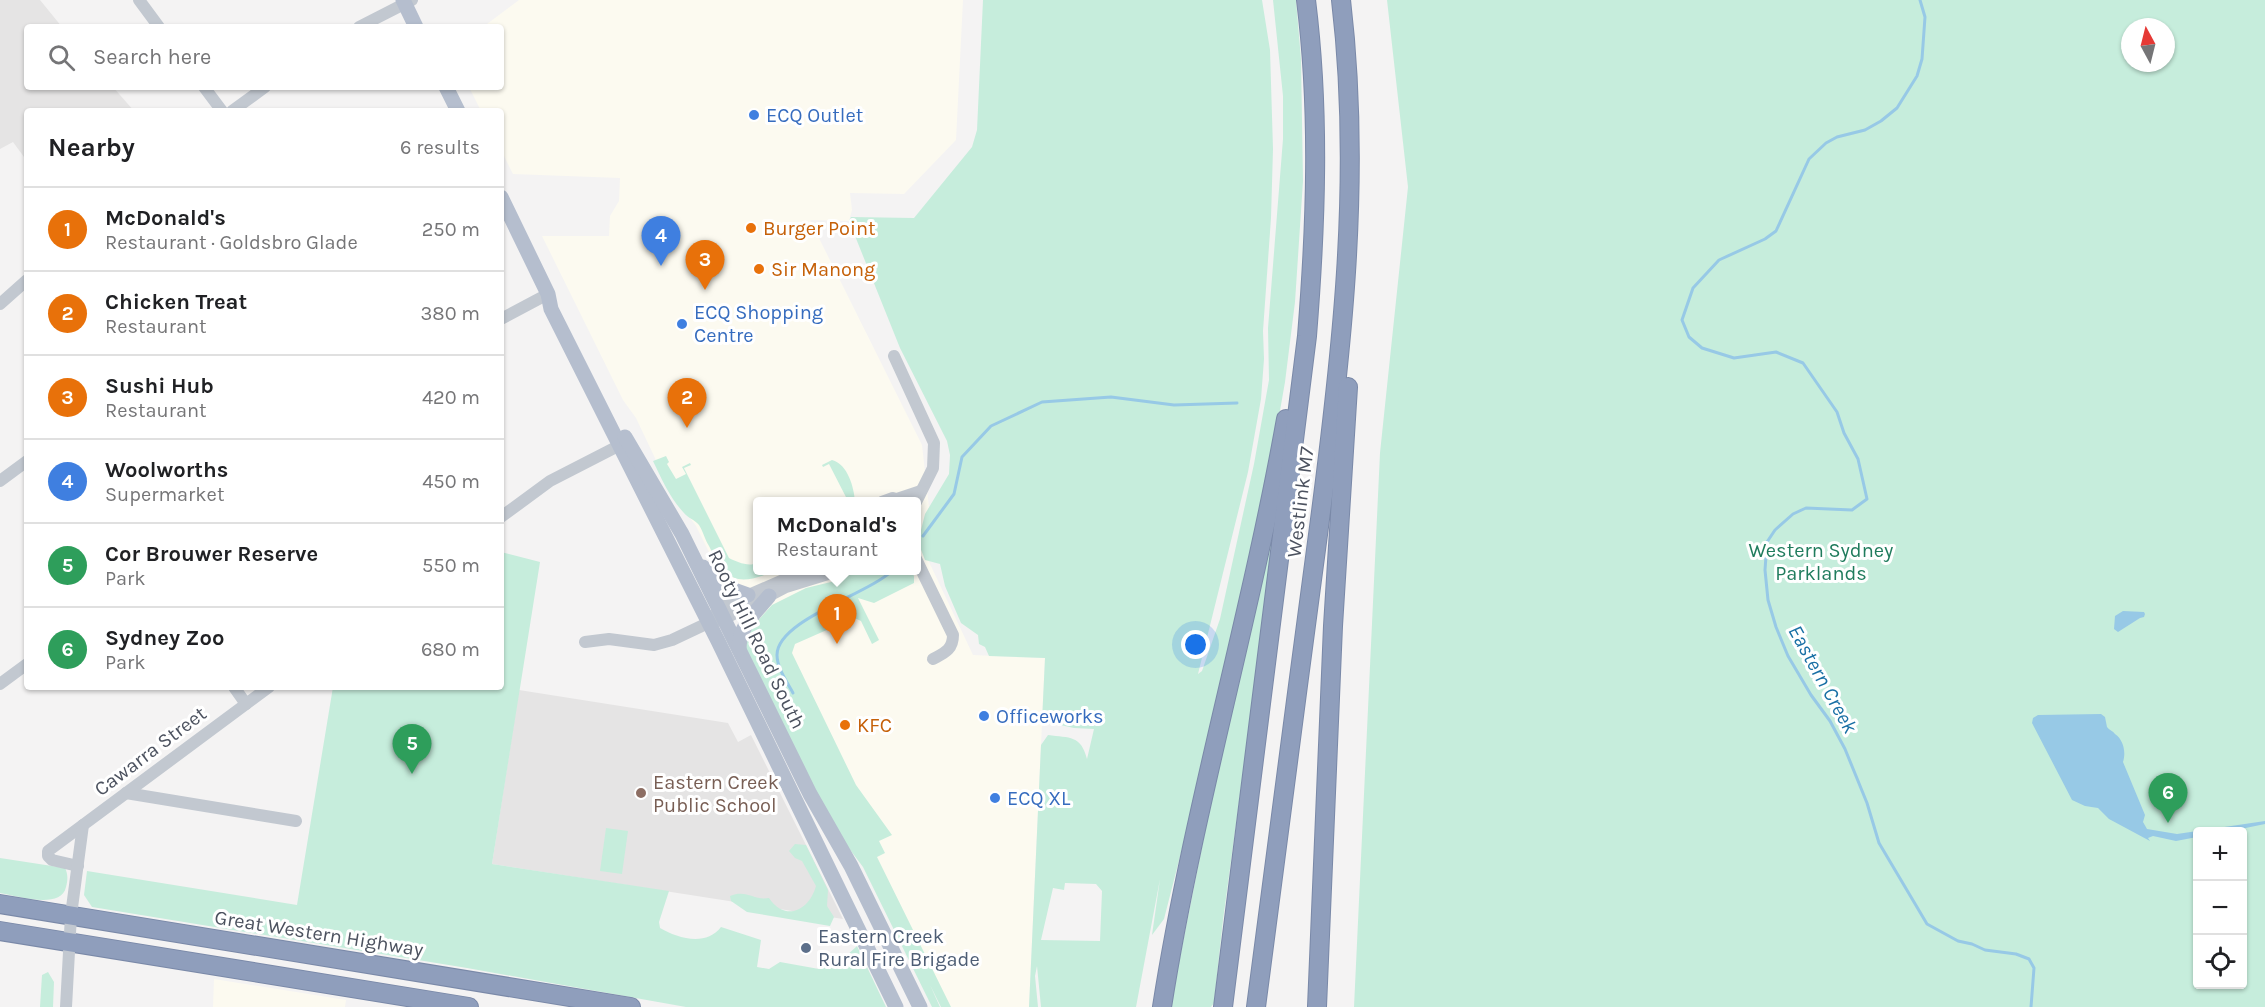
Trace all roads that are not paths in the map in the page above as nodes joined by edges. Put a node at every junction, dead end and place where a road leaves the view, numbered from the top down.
1 (139, 0) edge
2 (1306, 0) edge
3 (1341, 0) edge
4 (407, 1) edge
5 (157, 24) edge
6 (364, 24) edge
7 (415, 24) edge
8 (206, 90) edge
9 (261, 90) edge
10 (448, 90) edge
11 (220, 108) edge
12 (236, 108) edge
13 (456, 108) edge
14 (504, 203) edge
15 (24, 283) edge
16 (1346, 284) junction
17 (548, 294) junction
18 (0, 304) edge
19 (504, 317) edge
20 (1307, 336) junction
21 (894, 356) dead end
22 (623, 443) junction
23 (24, 464) edge
24 (0, 481) edge
25 (919, 496) edge
26 (504, 515) edge
27 (693, 556) junction
28 (921, 570) edge
29 (794, 575) edge
30 (825, 575) edge
31 (748, 595) junction
32 (769, 596) junction
33 (722, 614) junction
34 (708, 623) junction
35 (585, 642) dead end
36 (740, 649) junction
37 (933, 659) dead end
38 (24, 666) edge
39 (0, 684) edge
40 (236, 690) edge
41 (265, 690) edge
42 (246, 704) junction
43 (126, 793) junction
44 (296, 821) dead end
45 (83, 825) junction
46 (78, 866) junction
47 (0, 904) edge
48 (1320, 905) junction
49 (71, 915) junction
50 (0, 931) edge
51 (69, 942) junction
52 (896, 1006) edge
53 (66, 1007) edge
54 (469, 1007) edge
55 (631, 1007) edge
56 (920, 1007) edge
57 (1160, 1007) edge
58 (1223, 1007) edge
59 (1256, 1007) edge
60 (1317, 1007) edge
61 (1323, 1007) edge

1 - 5 street
2 - 20 highway, Westlink M7
3 - 16 highway, Westlink M7
4 - 6 street
4 - 7 main road
8 - 11 street
9 - 12 street
10 - 13 main road
14 - 17 main road, Rooty Hill Road South
15 - 18 street
16 - 48 highway
16 - 59 highway, Westlink M7
17 - 19 street
17 - 22 main road, Rooty Hill Road South
20 - 57 highway
20 - 58 highway, Westlink M7
21 - 25 street
22 - 26 street
22 - 27 main road, Rooty Hill Road South
22 - 34 main road, Rooty Hill Road South
23 - 24 street
27 - 31 main road
27 - 33 main road, Rooty Hill Road South
28 - 37 street
29 - 31 street
30 - 32 street
31 - 33 street
32 - 33 street
32 - 36 main road
33 - 34 street
33 - 36 main road, Rooty Hill Road South
34 - 35 street
34 - 52 main road, Rooty Hill Road South
36 - 56 main road, Rooty Hill Road South
38 - 39 street
40 - 42 street
41 - 42 street, Cawarra Street
42 - 43 street, Cawarra Street
43 - 44 street
43 - 45 street, Cawarra Street
45 - 46 street
45 - 46 street, Cawarra Street
46 - 49 street
47 - 49 highway, Great Western Highway
48 - 60 highway
48 - 61 highway
49 - 51 street
49 - 55 highway, Great Western Highway
50 - 51 highway
51 - 53 street
51 - 54 highway

